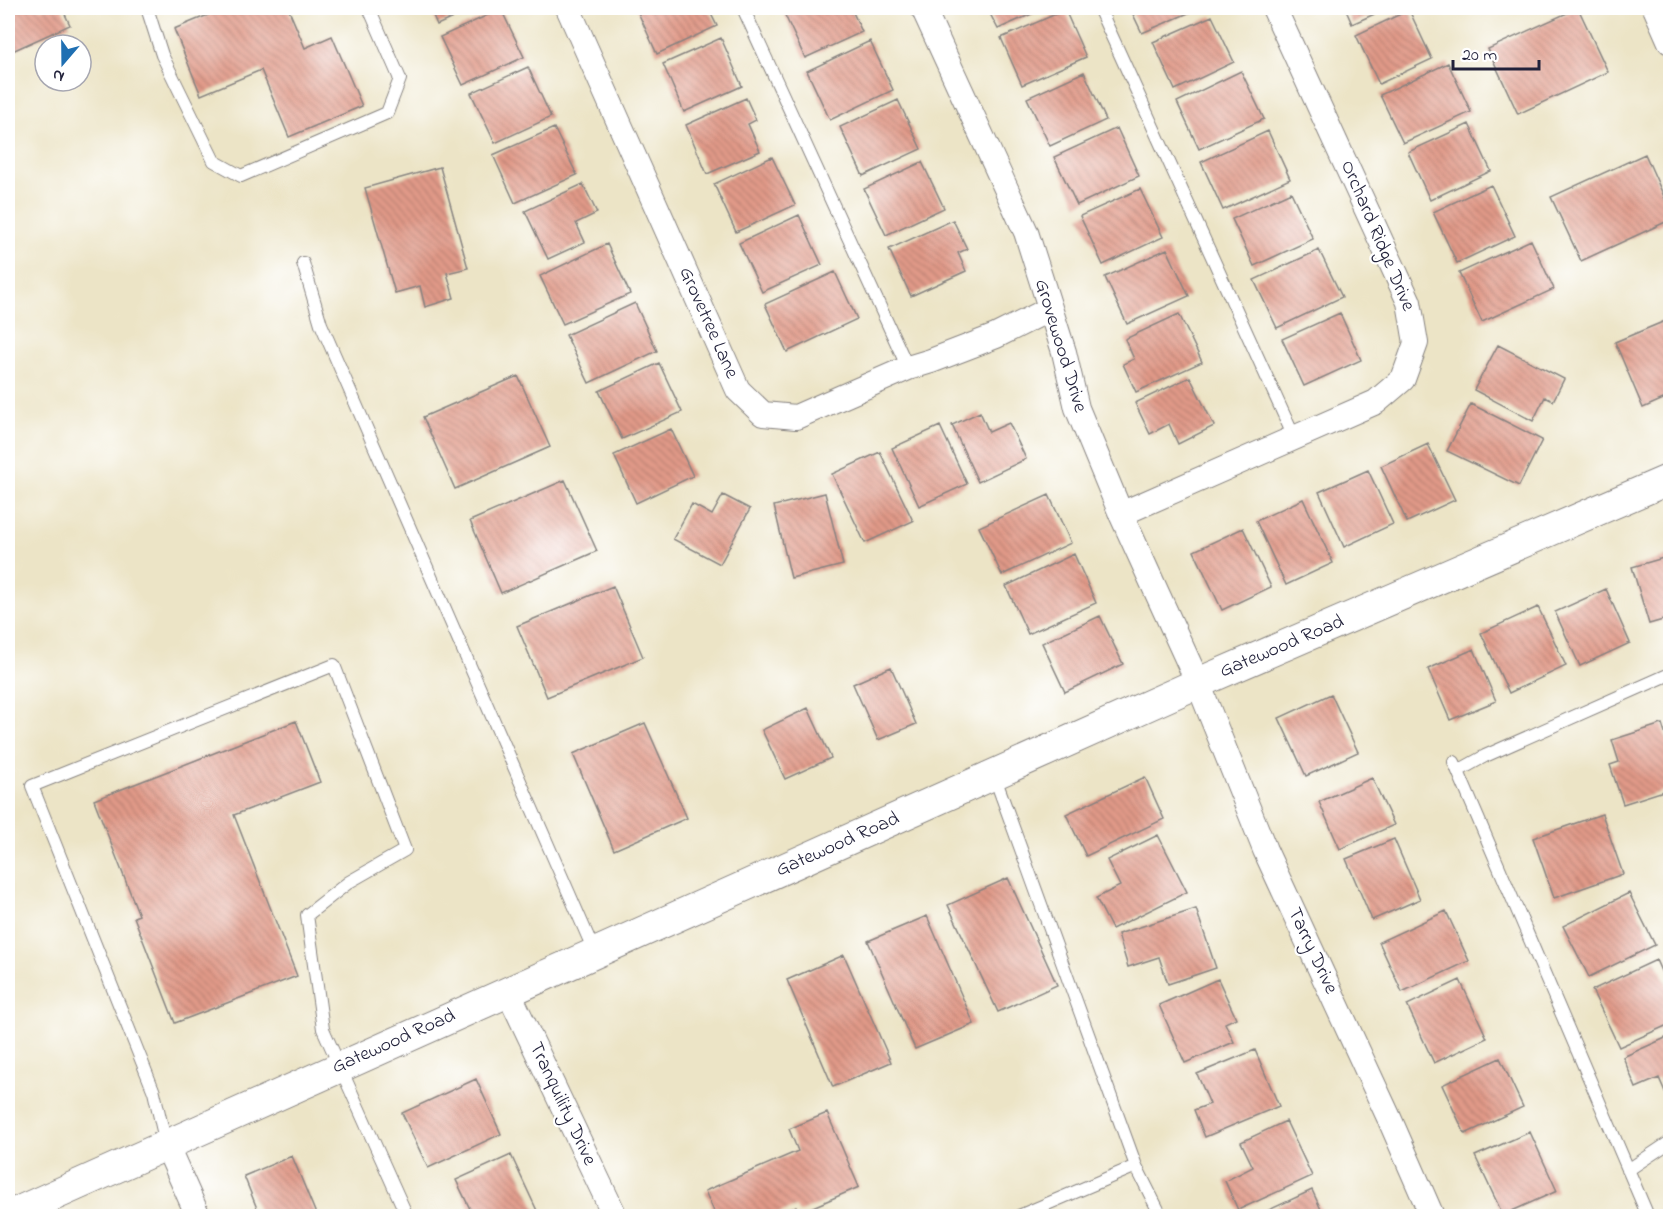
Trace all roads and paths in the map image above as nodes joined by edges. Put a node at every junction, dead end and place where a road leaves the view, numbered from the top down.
1 (147, 8) edge
2 (369, 8) edge
3 (568, 8) edge
4 (743, 8) edge
5 (923, 8) edge
6 (1099, 8) edge
7 (1274, 8) edge
8 (1655, 8) edge
9 (1669, 36) edge
10 (303, 263) dead end
11 (1050, 309) junction
12 (908, 368) junction
13 (1294, 437) junction
14 (1671, 479) edge
15 (1121, 514) junction
16 (1671, 674) edge
17 (1198, 683) junction
18 (994, 775) junction
19 (595, 953) junction
20 (508, 991) junction
21 (339, 1067) junction
22 (1671, 1142) edge
23 (166, 1144) junction
24 (1136, 1166) junction
25 (1628, 1170) junction
26 (8, 1216) edge
27 (198, 1216) edge
28 (407, 1216) edge
29 (615, 1216) edge
30 (1019, 1216) edge
31 (1161, 1216) edge
32 (1432, 1216) edge
33 (1648, 1216) edge

1 - 2 lane
3 - 12 street, Grovetree Lane
4 - 12 lane
5 - 11 street, Grovewood Drive
6 - 13 lane
7 - 13 street, Orchard Ridge Drive
8 - 9 street
10 - 19 lane
11 - 12 street, Grovetree Lane
11 - 15 street, Grovewood Drive
13 - 15 street, Orchard Ridge Drive
14 - 17 street, Gatewood Road
15 - 17 street, Grovewood Drive
16 - 25 lane
17 - 18 street, Gatewood Road
17 - 32 street, Tarry Drive
18 - 19 street, Gatewood Road
18 - 24 lane
19 - 20 street, Gatewood Road
20 - 21 street, Gatewood Road
20 - 29 street, Tranquility Drive
21 - 23 street, Gatewood Road
21 - 23 lane
21 - 28 lane
22 - 25 lane
23 - 26 street, Gatewood Road
23 - 27 street
24 - 30 lane
24 - 31 lane
25 - 33 lane

